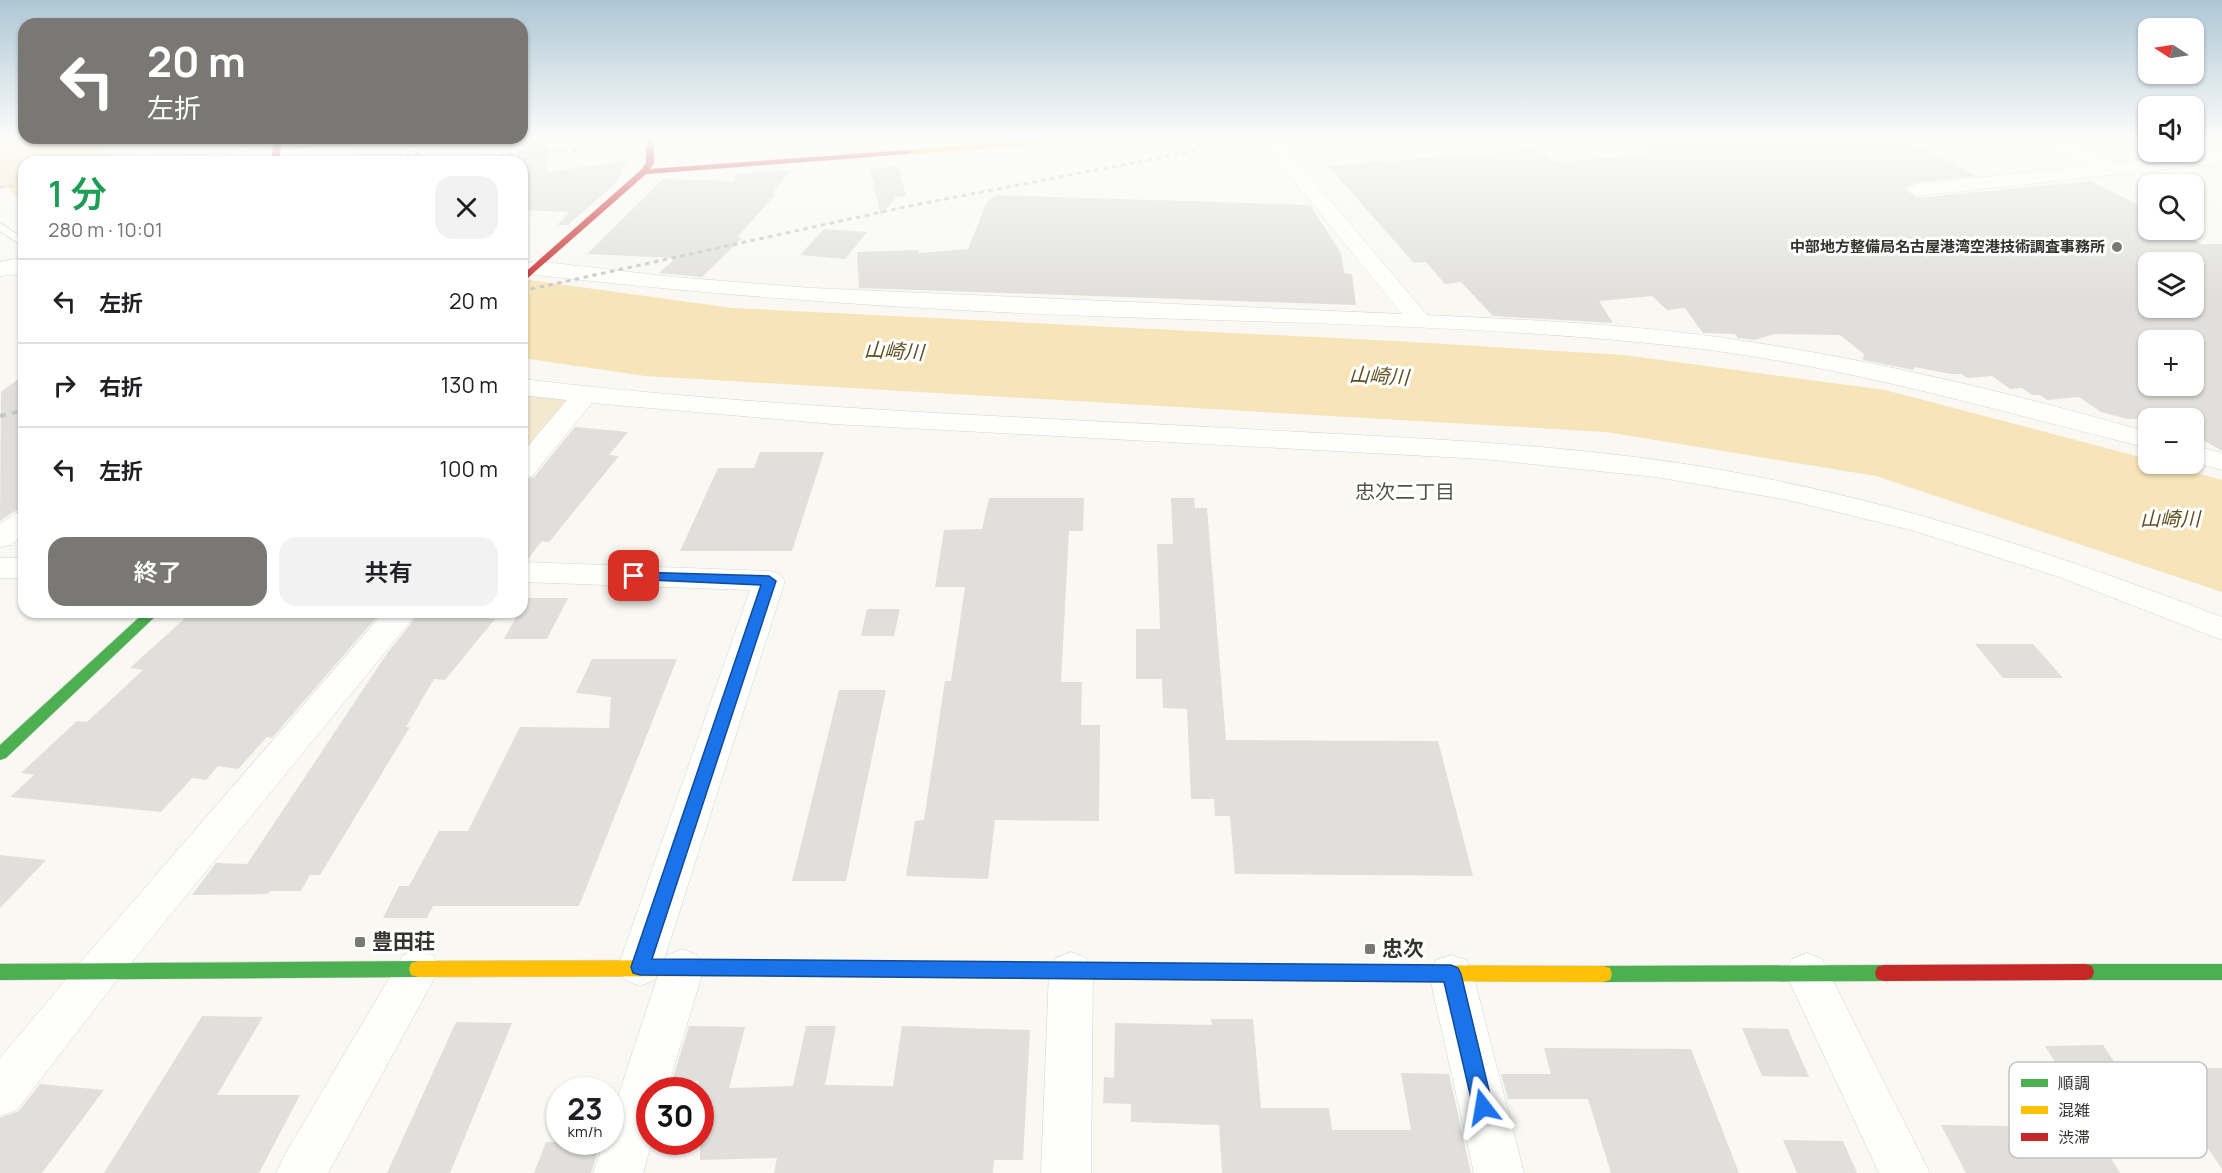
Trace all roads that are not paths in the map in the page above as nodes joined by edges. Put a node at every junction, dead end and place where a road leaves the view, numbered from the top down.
1 (621, 192) edge
2 (1313, 192) edge
3 (0, 225) edge
4 (18, 239) edge
5 (18, 266) edge
6 (0, 269) edge
7 (528, 271) edge
8 (528, 272) edge
9 (1420, 321) junction
10 (528, 388) edge
11 (585, 395) junction
12 (2138, 437) edge
13 (2204, 456) edge
14 (2222, 462) edge
15 (528, 463) edge
16 (18, 524) edge
17 (0, 538) edge
18 (0, 568) edge
19 (18, 568) edge
20 (528, 572) edge
21 (147, 618) edge
22 (397, 618) edge
23 (2222, 629) edge
24 (0, 754) edge
25 (418, 968) junction
26 (661, 968) junction
27 (99, 971) junction
28 (1071, 971) junction
29 (0, 972) edge
30 (1807, 972) junction
31 (2222, 972) edge
32 (1451, 974) junction
33 (0, 1094) edge
34 (301, 1173) edge
35 (618, 1173) edge
36 (1066, 1173) edge
37 (1499, 1173) edge
38 (1905, 1173) edge

1 - 7 street
2 - 9 street
3 - 4 lane
5 - 6 street
8 - 9 street
9 - 12 street
10 - 11 street
11 - 15 street
11 - 23 street
13 - 14 street
16 - 17 street
18 - 19 street
20 - 26 street
21 - 24 street
22 - 27 street
25 - 26 street
25 - 27 street
25 - 34 street
26 - 28 street
26 - 35 street
27 - 29 street
27 - 33 street
28 - 32 street
28 - 36 street
30 - 31 street
30 - 32 street
30 - 38 street
32 - 37 street

